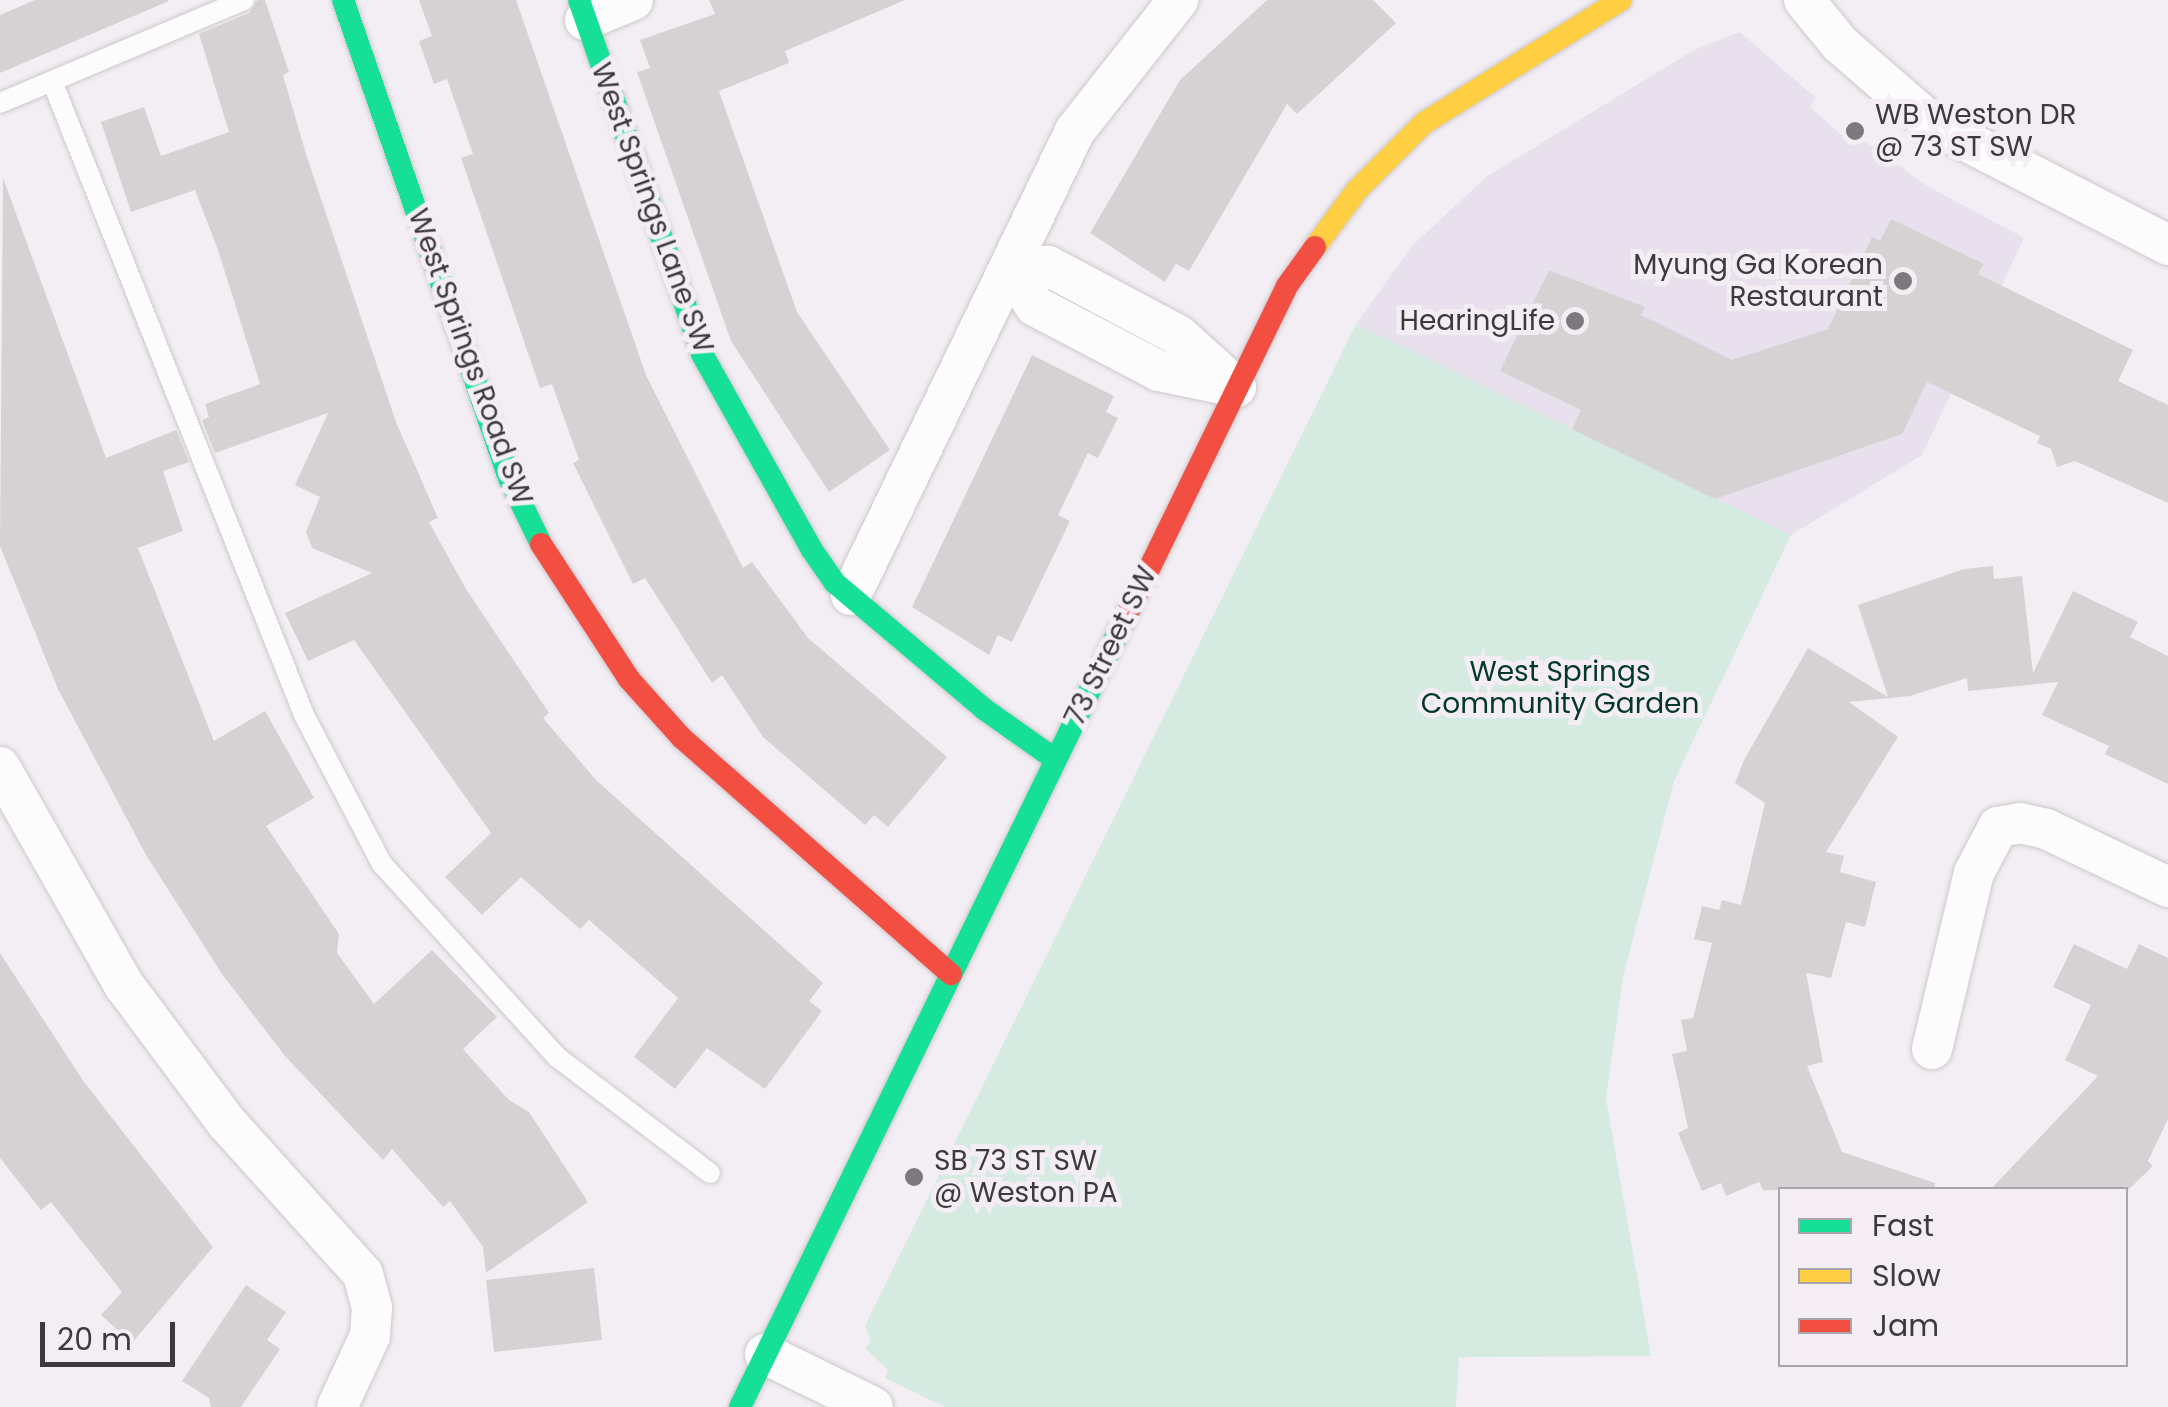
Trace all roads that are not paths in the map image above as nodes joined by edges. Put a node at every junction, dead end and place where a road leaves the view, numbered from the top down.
1 (244, 0) edge
2 (343, 0) edge
3 (633, 0) edge
4 (1178, 0) edge
5 (1621, 0) edge
6 (1804, 0) edge
7 (582, 10) edge
8 (52, 81) junction
9 (0, 102) edge
10 (2168, 245) edge
11 (1010, 269) junction
12 (1236, 387) junction
13 (850, 595) junction
14 (1056, 760) junction
15 (0, 767) edge
16 (2168, 887) edge
17 (951, 974) junction
18 (1932, 1049) dead end
19 (710, 1173) dead end
20 (766, 1354) junction
21 (337, 1407) edge
22 (740, 1407) edge
23 (873, 1407) edge

1 - 8 lane
2 - 17 street, West Springs Road SW
3 - 7 street, West Springs Lane SW
4 - 11 street
5 - 12 street, 73 Street SW
6 - 10 street
7 - 13 street, West Springs Lane SW
8 - 9 lane
8 - 19 lane
11 - 12 street
11 - 13 street
12 - 14 street, 73 Street SW
13 - 14 street, West Springs Lane SW
14 - 17 street, 73 Street SW
15 - 21 street
16 - 18 street
17 - 20 street, 73 Street SW
20 - 22 street, 73 Street SW
20 - 23 street

